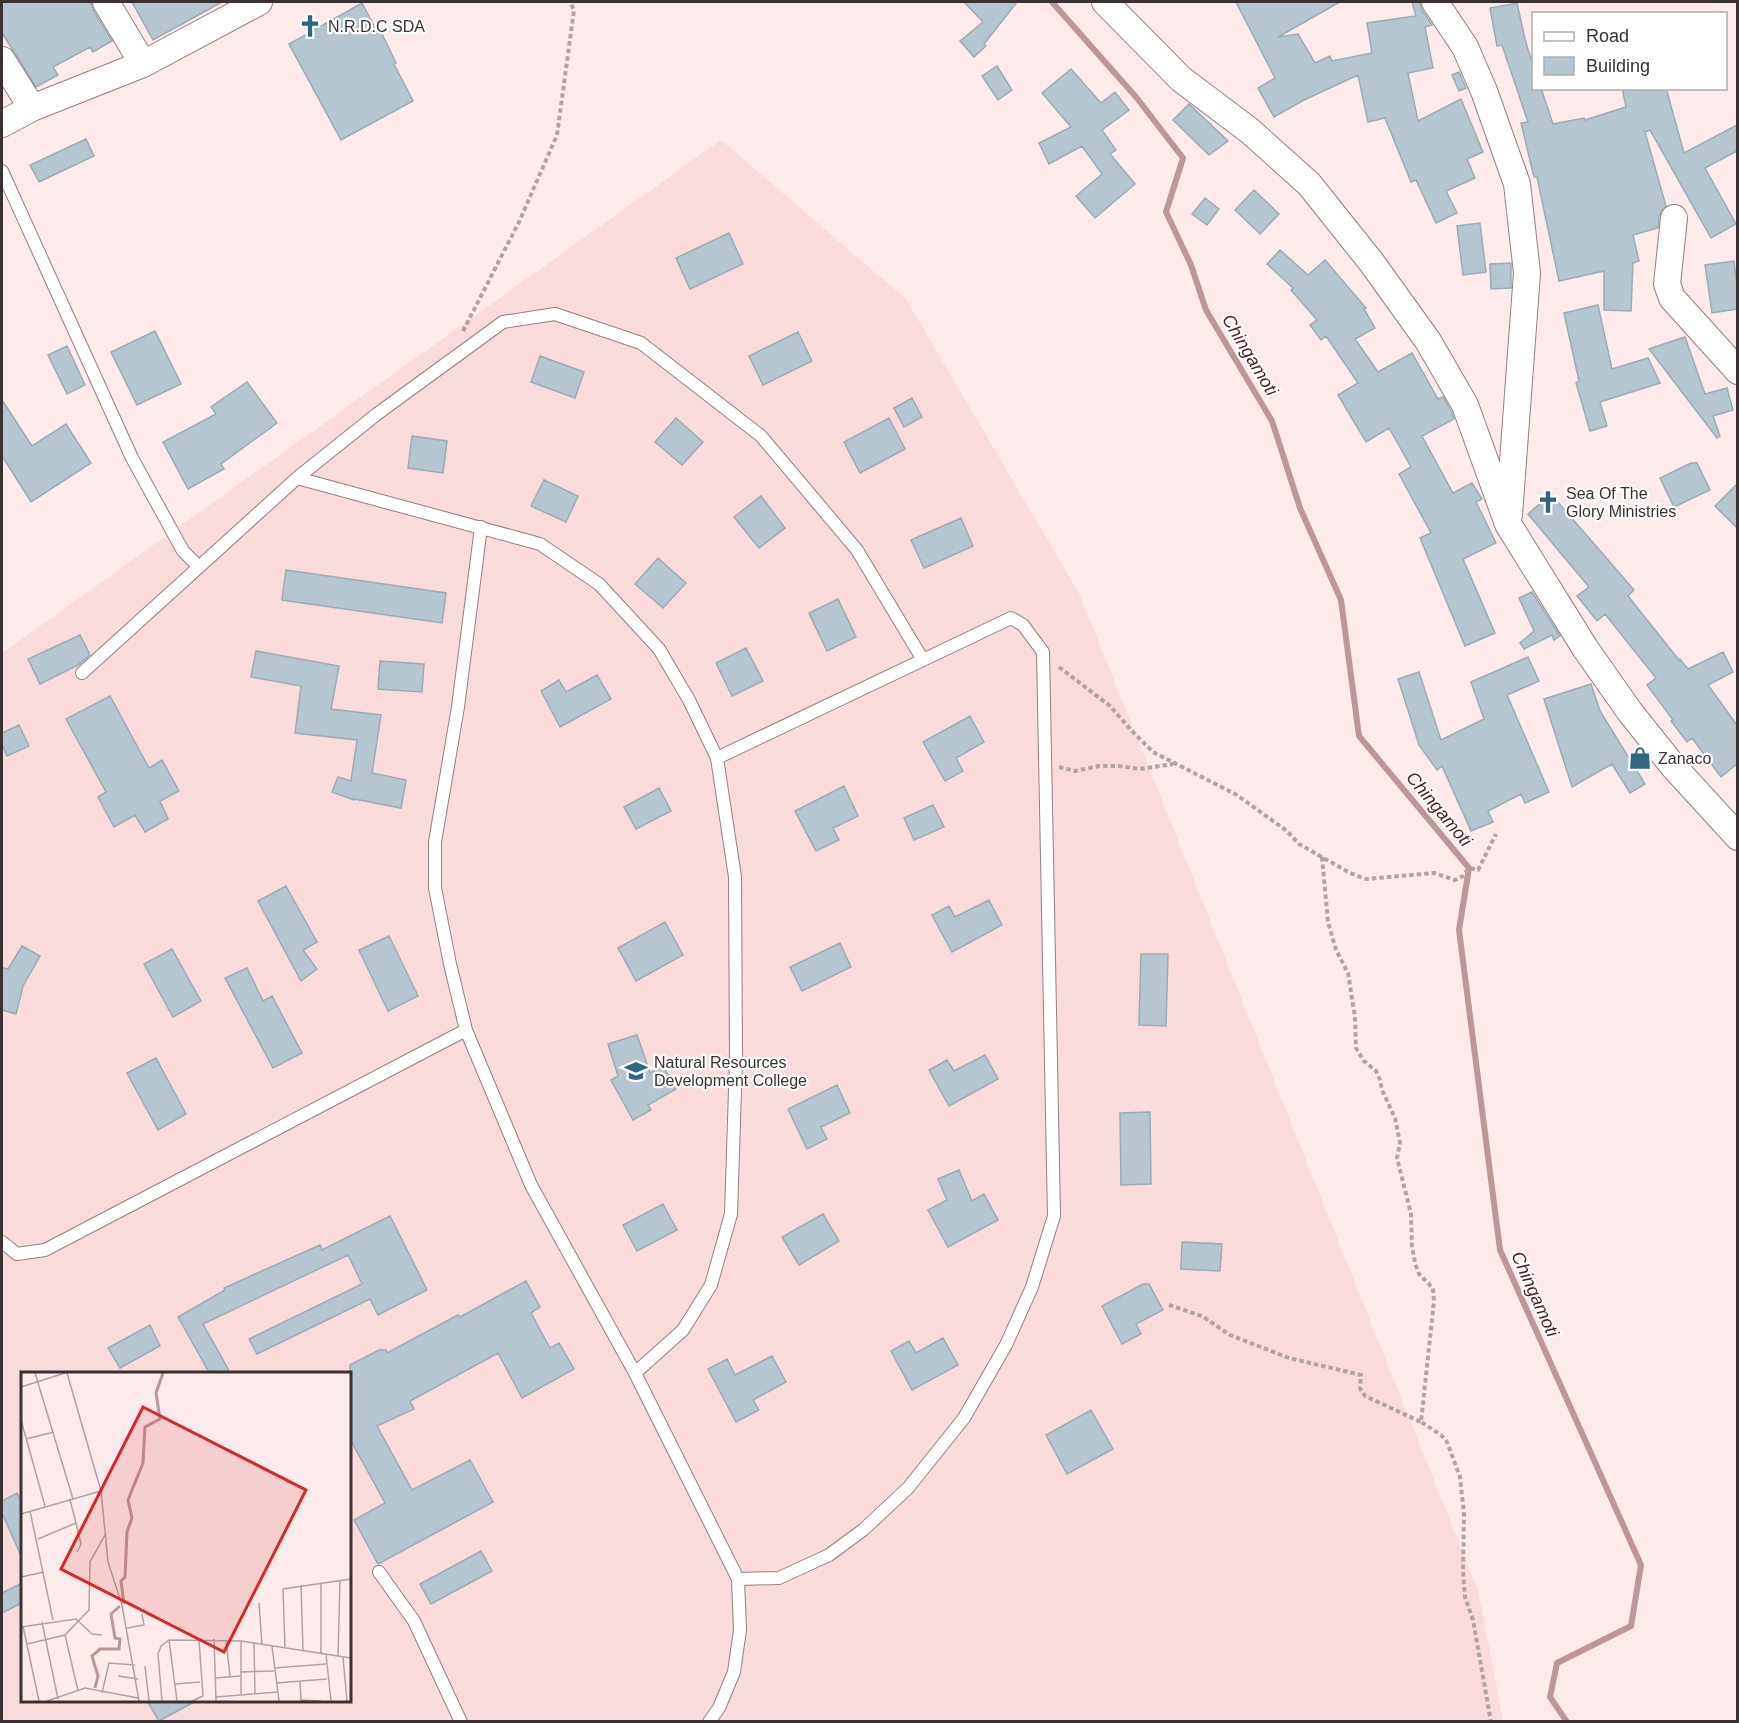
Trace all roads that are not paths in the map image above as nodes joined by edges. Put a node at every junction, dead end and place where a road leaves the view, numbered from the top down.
1 (105, 2) edge
2 (259, 2) edge
3 (1105, 2) edge
4 (1436, 2) edge
5 (2, 60) edge
6 (143, 64) junction
7 (32, 108) junction
8 (2, 124) edge
9 (2, 171) edge
10 (1674, 218) dead end
11 (1737, 371) edge
12 (297, 478) junction
13 (1508, 524) junction
14 (481, 527) junction
15 (199, 567) junction
16 (923, 660) junction
17 (82, 674) dead end
18 (717, 758) junction
19 (1737, 837) edge
20 (466, 1030) junction
21 (2, 1242) edge
22 (635, 1373) junction
23 (379, 1572) dead end
24 (738, 1579) junction
25 (461, 1722) edge
26 (709, 1722) edge

1 - 6 street
2 - 6 street
3 - 13 street
4 - 13 street
5 - 7 street
6 - 7 street
7 - 8 street
9 - 15 lane
10 - 11 street
12 - 14 lane
12 - 15 lane
12 - 16 lane
13 - 19 street
14 - 18 lane
14 - 20 lane
15 - 17 lane
16 - 18 lane
16 - 24 lane
18 - 22 lane
20 - 21 lane
20 - 22 lane
22 - 24 lane
23 - 25 lane
24 - 26 lane

